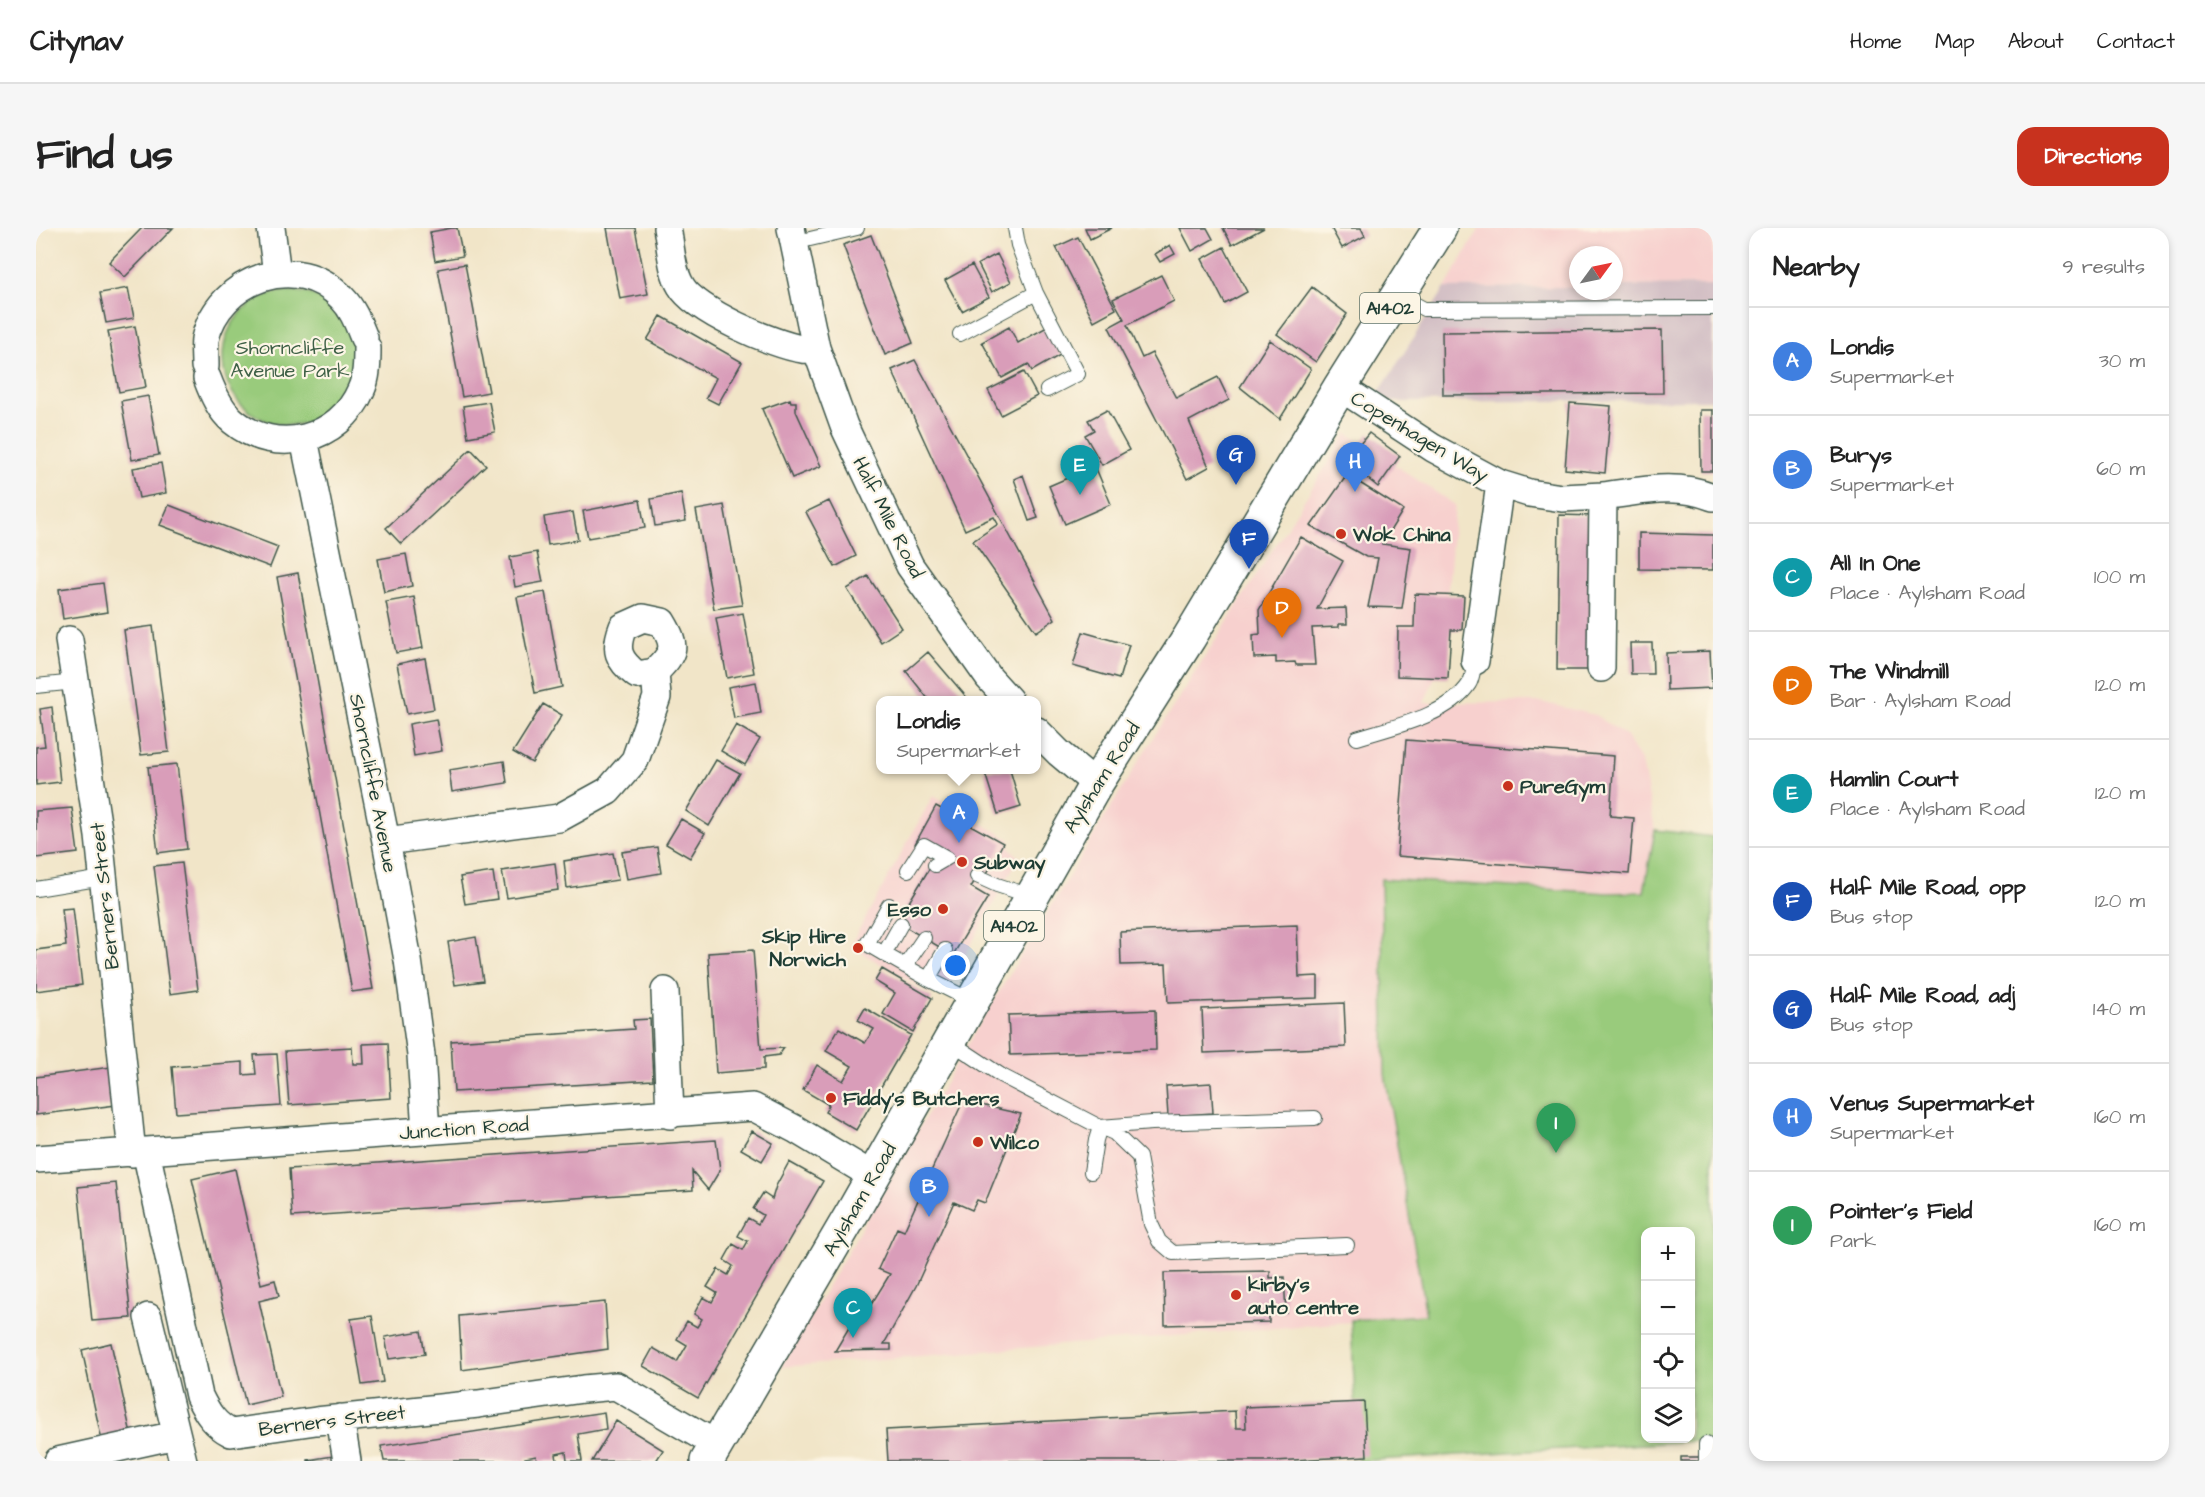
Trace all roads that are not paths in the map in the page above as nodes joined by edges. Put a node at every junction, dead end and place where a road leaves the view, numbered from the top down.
1 (271, 228) edge
2 (667, 228) edge
3 (857, 228) edge
4 (1015, 228) edge
5 (1440, 228) edge
6 (792, 236) edge
7 (277, 274) junction
8 (1036, 293) junction
9 (1398, 295) junction
10 (1713, 308) edge
11 (960, 334) dead end
12 (816, 348) junction
13 (1340, 387) junction
14 (1047, 390) dead end
15 (304, 439) junction
16 (1500, 484) junction
17 (1603, 496) junction
18 (1713, 496) edge
19 (69, 640) dead end
20 (1475, 661) joint
21 (1601, 668) dead end
22 (655, 672) dead end
23 (76, 681) junction
24 (36, 686) edge
25 (1005, 696) edge
26 (1041, 735) edge
27 (1357, 738) dead end
28 (1096, 784) junction
29 (386, 842) junction
30 (941, 862) dead end
31 (908, 870) dead end
32 (103, 878) junction
33 (982, 883) dead end
34 (36, 889) edge
35 (1031, 896) junction
36 (889, 905) dead end
37 (901, 924) dead end
38 (924, 938) dead end
39 (945, 950) dead end
40 (884, 954) junction
41 (905, 966) junction
42 (928, 980) junction
43 (665, 991) dead end
44 (972, 1001) junction
45 (949, 1041) junction
46 (670, 1115) junction
47 (1315, 1118) dead end
48 (1100, 1126) junction
49 (426, 1131) junction
50 (139, 1152) junction
51 (36, 1159) edge
52 (1091, 1172) dead end
53 (873, 1176) junction
54 (1347, 1245) dead end
55 (148, 1317) dead end
56 (340, 1418) junction
57 (176, 1435) junction
58 (1706, 1444) dead end
59 (713, 1456) edge
60 (58, 1461) edge
61 (183, 1461) edge
62 (347, 1461) edge
63 (1706, 1461) edge

1 - 7 street
2 - 12 street
3 - 6 lane
4 - 8 lane
5 - 9 main road, Aylsham Road / A1402
6 - 12 street, Half Mile Road
7 - 15 street
7 - 15 street
8 - 11 lane
8 - 14 lane
9 - 10 lane
9 - 13 main road, Aylsham Road / A1402
12 - 25 street, Half Mile Road
13 - 16 street, Copenhagen Way
13 - 28 main road, Aylsham Road / A1402
15 - 29 street, Shorncliffe Avenue
16 - 17 street, Copenhagen Way
16 - 20 street, Copenhagen Way
17 - 18 street, Copenhagen Way
17 - 21 street
19 - 23 street, Berners Street
20 - 27 lane
22 - 29 street
23 - 24 lane
23 - 32 street, Berners Street
26 - 28 street
28 - 35 main road, Aylsham Road / A1402
29 - 49 street, Shorncliffe Avenue
30 - 31 lane
32 - 34 lane
32 - 50 street, Berners Street
33 - 35 lane
35 - 44 main road, Aylsham Road / A1402
36 - 40 lane
37 - 40 lane
38 - 41 lane
39 - 42 lane
40 - 41 lane
41 - 42 lane
42 - 44 lane
43 - 46 street
44 - 45 main road, Aylsham Road / A1402
45 - 48 lane
45 - 53 main road, Aylsham Road / A1402
46 - 49 street, Junction Road
46 - 53 street, Junction Road
47 - 48 lane
48 - 52 lane
48 - 54 lane
49 - 50 street, Junction Road
50 - 51 street, Junction Road
50 - 56 street, Berners Street
53 - 59 main road, Aylsham Road / A1402
55 - 57 street
56 - 59 street, Berners Street
56 - 62 street
57 - 60 street
57 - 61 street
58 - 63 lane

